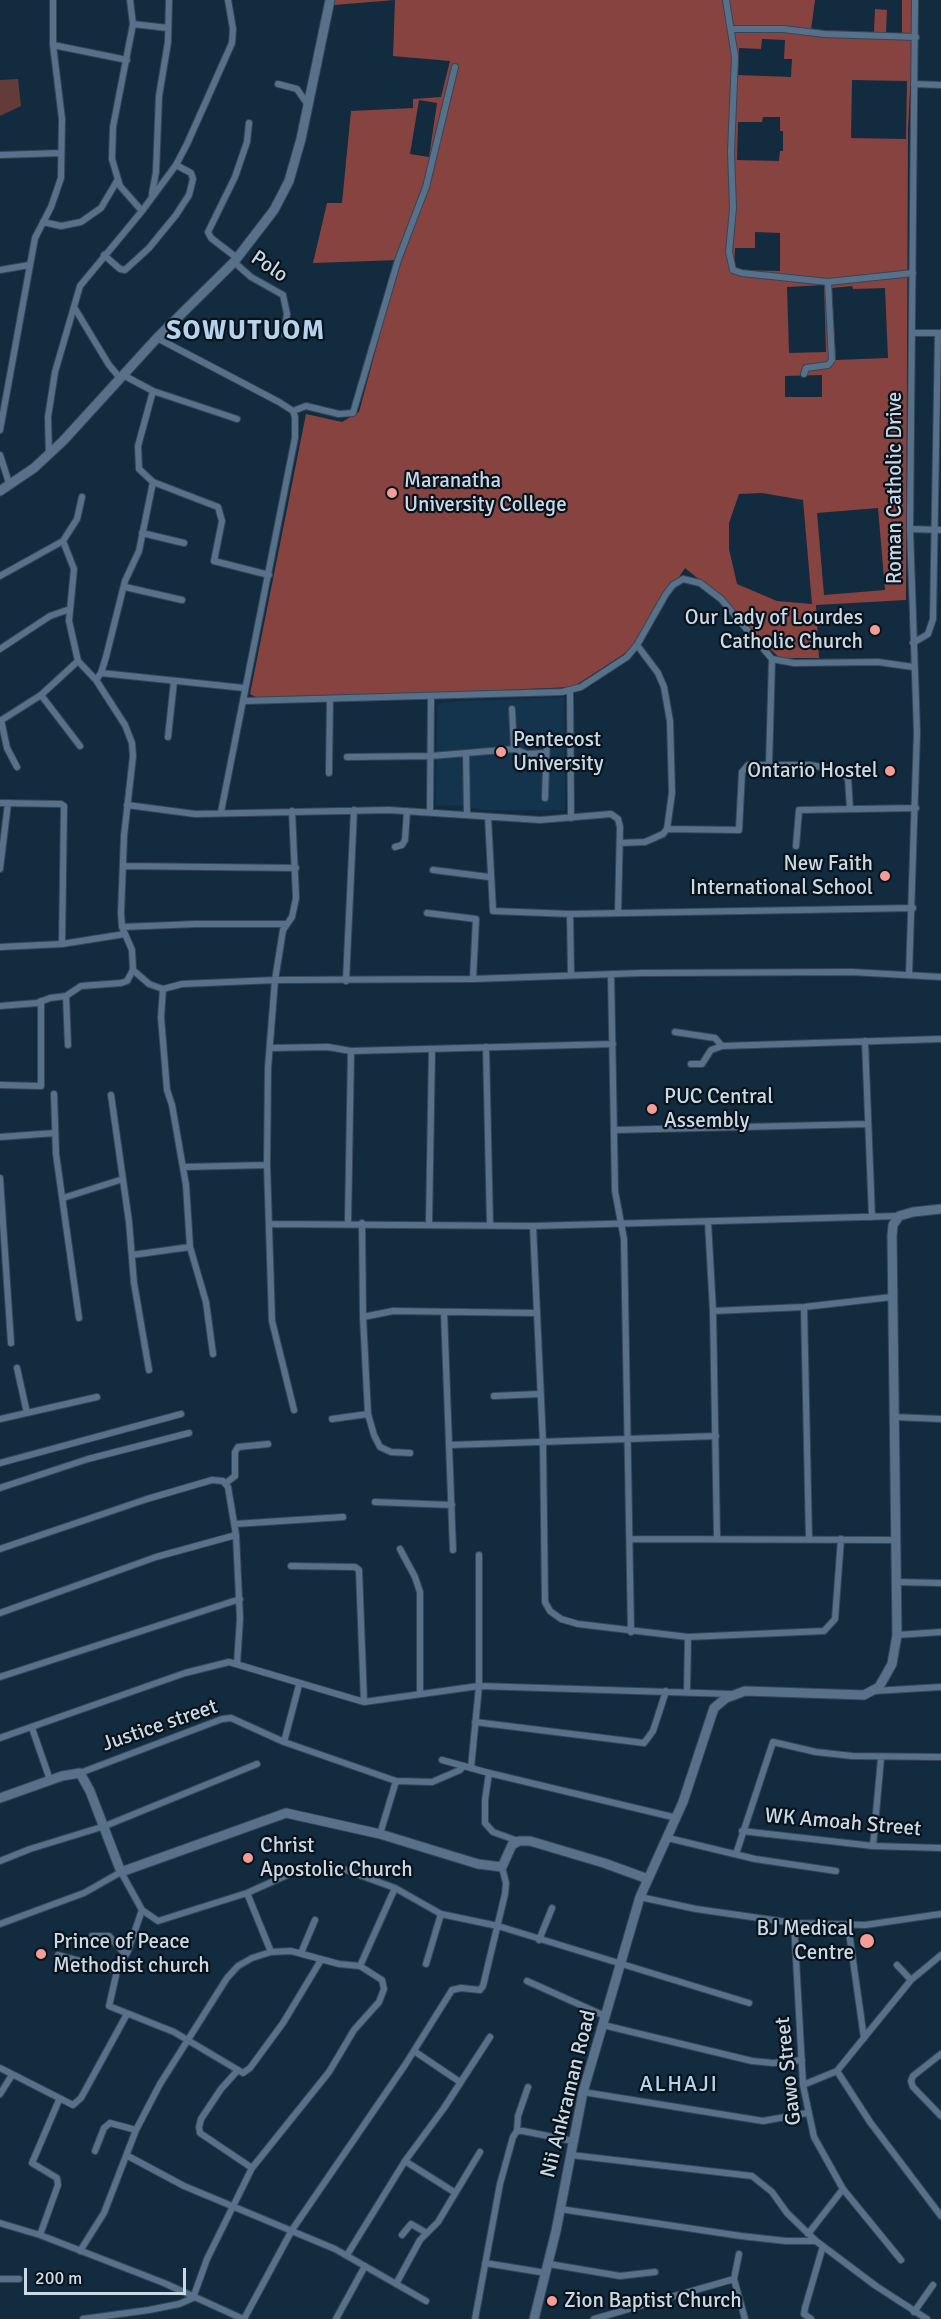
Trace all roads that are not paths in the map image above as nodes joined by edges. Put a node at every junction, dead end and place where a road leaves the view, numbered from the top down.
1 (53, 0) edge
2 (130, 0) edge
3 (169, 0) edge
4 (228, 0) edge
5 (330, 0) edge
6 (726, 0) edge
7 (915, 0) edge
8 (133, 24) junction
9 (168, 28) junction
10 (732, 28) junction
11 (916, 37) junction
12 (53, 45) junction
13 (127, 60) junction
14 (455, 67) dead end
15 (278, 84) dead end
16 (914, 84) junction
17 (941, 85) edge
18 (308, 105) junction
19 (249, 123) dead end
20 (61, 153) junction
21 (0, 155) edge
22 (176, 165) junction
23 (117, 181) junction
24 (151, 198) junction
25 (142, 211) junction
26 (43, 222) junction
27 (104, 255) junction
28 (235, 260) junction
29 (29, 265) junction
30 (0, 270) edge
31 (913, 273) junction
32 (828, 282) junction
33 (74, 307) junction
34 (912, 333) junction
35 (940, 333) edge
36 (284, 334) dead end
37 (157, 338) junction
38 (804, 374) dead end
39 (121, 377) junction
40 (153, 391) junction
41 (292, 411) junction
42 (237, 419) dead end
43 (0, 430) edge
44 (0, 455) edge
45 (49, 455) junction
46 (153, 482) junction
47 (10, 486) junction
48 (0, 491) edge
49 (82, 497) dead end
50 (910, 529) junction
51 (937, 530) edge
52 (142, 533) junction
53 (63, 541) junction
54 (184, 543) dead end
55 (269, 575) junction
56 (0, 576) edge
57 (124, 587) junction
58 (182, 600) dead end
59 (70, 609) junction
60 (913, 643) junction
61 (637, 645) junction
62 (0, 649) edge
63 (772, 659) junction
64 (78, 661) junction
65 (913, 667) junction
66 (101, 674) junction
67 (96, 680) junction
68 (174, 681) junction
69 (244, 688) junction
70 (570, 690) junction
71 (41, 695) junction
72 (431, 696) junction
73 (330, 699) junction
74 (243, 701) junction
75 (512, 709) dead end
76 (1, 720) edge
77 (168, 737) dead end
78 (547, 737) dead end
79 (80, 746) dead end
80 (514, 749) junction
81 (466, 753) junction
82 (545, 753) junction
83 (431, 756) junction
84 (347, 757) dead end
85 (769, 765) junction
86 (17, 767) dead end
87 (329, 773) dead end
88 (544, 798) dead end
89 (4, 803) edge
90 (127, 805) junction
91 (916, 808) junction
92 (850, 809) junction
93 (354, 810) junction
94 (292, 811) junction
95 (407, 811) junction
96 (221, 812) junction
97 (430, 812) junction
98 (467, 815) junction
99 (488, 817) junction
100 (571, 818) junction
101 (667, 829) junction
102 (620, 843) junction
103 (796, 846) dead end
104 (395, 847) dead end
105 (123, 866) junction
106 (296, 868) junction
107 (0, 869) edge
108 (433, 870) dead end
109 (489, 877) junction
110 (913, 908) junction
111 (427, 913) dead end
112 (618, 913) junction
113 (570, 914) junction
114 (286, 924) junction
115 (123, 931) junction
116 (62, 945) junction
117 (0, 946) edge
118 (133, 970) junction
119 (611, 974) junction
120 (571, 975) junction
121 (909, 975) junction
122 (941, 977) edge
123 (473, 979) junction
124 (275, 980) junction
125 (346, 981) junction
126 (163, 989) junction
127 (66, 996) junction
128 (41, 1001) junction
129 (0, 1006) edge
130 (675, 1032) dead end
131 (941, 1039) edge
132 (865, 1041) junction
133 (613, 1044) junction
134 (68, 1045) dead end
135 (722, 1046) junction
136 (486, 1047) junction
137 (270, 1048) junction
138 (432, 1049) junction
139 (351, 1051) junction
140 (691, 1064) dead end
141 (0, 1084) edge
142 (54, 1094) dead end
143 (111, 1095) dead end
144 (867, 1124) junction
145 (615, 1130) junction
146 (55, 1133) junction
147 (0, 1137) edge
148 (267, 1165) junction
149 (183, 1167) junction
150 (0, 1178) edge
151 (123, 1179) junction
152 (63, 1198) junction
153 (941, 1209) edge
154 (899, 1216) junction
155 (872, 1217) junction
156 (348, 1222) junction
157 (708, 1222) junction
158 (362, 1223) junction
159 (429, 1223) junction
160 (269, 1224) junction
161 (622, 1224) junction
162 (490, 1225) junction
163 (533, 1226) junction
164 (190, 1247) junction
165 (132, 1255) junction
166 (892, 1296) junction
167 (804, 1307) junction
168 (713, 1311) junction
169 (444, 1312) junction
170 (536, 1312) junction
171 (363, 1317) junction
172 (79, 1318) dead end
173 (11, 1342) dead end
174 (213, 1354) dead end
175 (17, 1368) dead end
176 (149, 1370) dead end
177 (540, 1394) junction
178 (494, 1396) dead end
179 (97, 1397) dead end
180 (294, 1410) dead end
181 (27, 1413) junction
182 (181, 1414) dead end
183 (368, 1414) junction
184 (894, 1418) junction
185 (0, 1419) edge
186 (332, 1419) dead end
187 (941, 1419) edge
188 (189, 1433) dead end
189 (716, 1436) junction
190 (628, 1438) junction
191 (543, 1443) junction
192 (268, 1444) dead end
193 (450, 1445) junction
194 (411, 1453) dead end
195 (0, 1463) edge
196 (226, 1483) junction
197 (0, 1488) edge
198 (375, 1502) dead end
199 (452, 1505) junction
200 (343, 1516) dead end
201 (235, 1524) junction
202 (236, 1535) junction
203 (717, 1538) junction
204 (630, 1539) junction
205 (809, 1539) junction
206 (841, 1539) junction
207 (895, 1540) junction
208 (0, 1549) edge
209 (400, 1549) dead end
210 (453, 1550) dead end
211 (478, 1555) dead end
212 (291, 1566) dead end
213 (896, 1582) junction
214 (941, 1583) edge
215 (240, 1599) junction
216 (0, 1612) edge
217 (631, 1632) junction
218 (941, 1632) edge
219 (897, 1635) junction
220 (688, 1637) junction
221 (237, 1664) junction
222 (0, 1677) edge
223 (299, 1685) junction
224 (479, 1686) junction
225 (941, 1688) edge
226 (874, 1691) junction
227 (666, 1692) junction
228 (687, 1692) junction
229 (420, 1694) junction
230 (735, 1694) junction
231 (364, 1702) junction
232 (475, 1722) junction
233 (32, 1728) junction
234 (0, 1738) edge
235 (284, 1742) junction
236 (941, 1757) edge
237 (881, 1758) junction
238 (442, 1761) dead end
239 (257, 1764) dead end
240 (464, 1766) junction
241 (471, 1768) junction
242 (80, 1773) junction
243 (489, 1773) junction
244 (50, 1780) junction
245 (396, 1781) junction
246 (0, 1798) edge
247 (677, 1818) junction
248 (105, 1826) junction
249 (742, 1831) junction
250 (380, 1834) junction
251 (668, 1838) junction
252 (519, 1841) junction
253 (873, 1846) junction
254 (941, 1848) edge
255 (736, 1854) junction
256 (0, 1861) edge
257 (501, 1867) junction
258 (836, 1871) dead end
259 (121, 1872) junction
260 (648, 1879) junction
261 (395, 1888) junction
262 (247, 1893) junction
263 (640, 1897) junction
264 (552, 1908) dead end
265 (142, 1910) junction
266 (441, 1914) junction
267 (941, 1914) edge
268 (315, 1920) dead end
269 (794, 1923) junction
270 (0, 1924) edge
271 (848, 1925) junction
272 (498, 1926) junction
273 (92, 1936) dead end
274 (539, 1940) junction
275 (272, 1952) junction
276 (301, 1953) junction
277 (125, 1954) junction
278 (58, 1955) dead end
279 (941, 1955) edge
280 (321, 1960) junction
281 (426, 1964) dead end
282 (621, 1964) junction
283 (897, 1965) dead end
284 (360, 1966) junction
285 (117, 1971) junction
286 (911, 1980) junction
287 (526, 1982) dead end
288 (749, 2003) dead end
289 (127, 2014) junction
290 (604, 2021) junction
291 (490, 2037) dead end
292 (864, 2038) junction
293 (188, 2039) junction
294 (414, 2050) junction
295 (941, 2054) edge
296 (802, 2060) junction
297 (0, 2068) edge
298 (238, 2070) junction
299 (837, 2072) junction
300 (12, 2075) junction
301 (460, 2082) junction
302 (803, 2085) junction
303 (528, 2087) dead end
304 (583, 2092) junction
305 (0, 2094) edge
306 (59, 2100) junction
307 (807, 2113) junction
308 (941, 2116) edge
309 (136, 2130) junction
310 (517, 2131) junction
311 (573, 2141) junction
312 (95, 2151) dead end
313 (480, 2152) dead end
314 (571, 2155) junction
315 (128, 2156) junction
316 (405, 2161) junction
317 (252, 2168) junction
318 (843, 2189) junction
319 (454, 2192) junction
320 (232, 2207) junction
321 (560, 2209) junction
322 (941, 2216) edge
323 (0, 2223) edge
324 (292, 2230) junction
325 (425, 2232) junction
326 (808, 2234) junction
327 (40, 2235) junction
328 (402, 2235) dead end
329 (816, 2241) junction
330 (824, 2246) junction
331 (80, 2251) junction
332 (739, 2254) dead end
333 (347, 2255) junction
334 (901, 2259) dead end
335 (485, 2263) junction
336 (365, 2266) junction
337 (548, 2268) junction
338 (655, 2272) dead end
339 (0, 2279) edge
340 (19, 2279) dead end
341 (734, 2279) junction
342 (396, 2284) junction
343 (933, 2285) dead end
344 (193, 2298) junction
345 (426, 2301) dead end
346 (914, 2312) junction
347 (83, 2319) edge
348 (244, 2319) edge
349 (336, 2319) edge
350 (475, 2319) edge
351 (534, 2319) edge
352 (594, 2319) edge
353 (745, 2319) edge
354 (812, 2319) edge
355 (927, 2319) edge

1 - 12 street
2 - 8 street
3 - 9 street
4 - 22 street
5 - 18 street
6 - 10 street
7 - 11 street, Roman Catholic Drive
8 - 9 street
8 - 13 street
9 - 24 street
10 - 11 street
10 - 32 street
11 - 16 street, Roman Catholic Drive
12 - 13 street
12 - 20 street
13 - 23 street
14 - 41 street
15 - 18 street
16 - 17 street
16 - 31 street, Roman Catholic Drive
18 - 28 street
19 - 28 street
20 - 21 street
20 - 26 street
22 - 24 street
22 - 27 street
23 - 25 street
23 - 26 street
24 - 25 street
25 - 27 street
26 - 29 street
27 - 33 street
28 - 36 street, Polo
28 - 37 street
29 - 30 street
29 - 43 street
31 - 32 street
31 - 34 street, Roman Catholic Drive
32 - 38 street
33 - 39 street
33 - 45 street
34 - 35 street
34 - 50 street, Roman Catholic Drive
35 - 51 street
37 - 39 street
37 - 41 street
39 - 40 street
39 - 45 street
40 - 42 street
40 - 46 street
41 - 55 street
44 - 47 street
45 - 47 street
46 - 52 street
46 - 55 street
47 - 48 street
49 - 53 street
50 - 51 street
50 - 60 street, Roman Catholic Drive
51 - 60 street
52 - 54 street
52 - 57 street
53 - 56 street
53 - 59 street
55 - 69 street
57 - 58 street
57 - 66 street
59 - 62 street
59 - 64 street
60 - 65 street, Roman Catholic Drive
61 - 63 street
61 - 70 street
61 - 101 street
63 - 65 street
63 - 85 street
64 - 67 street
64 - 71 street
65 - 91 street, Roman Catholic Drive
66 - 67 street
66 - 68 street
67 - 90 street
68 - 69 street
68 - 77 street
69 - 74 street
70 - 72 street
70 - 100 street
71 - 76 street
71 - 79 street
72 - 73 street
72 - 83 street
73 - 74 street
73 - 87 street
74 - 96 street
75 - 80 street
76 - 86 street
78 - 82 street
80 - 81 street
80 - 82 street
81 - 83 street
81 - 98 street
82 - 88 street
83 - 84 street
83 - 97 street
85 - 92 street
85 - 101 street
89 - 107 street
89 - 116 street
90 - 96 street
90 - 105 street
91 - 92 street
91 - 110 street, Roman Catholic Drive
92 - 103 street
93 - 94 street
93 - 95 street
93 - 125 street
94 - 96 street
94 - 106 street
95 - 97 street
95 - 104 street
97 - 98 street
98 - 99 street
99 - 100 street
99 - 109 street
100 - 102 street
101 - 102 street
102 - 112 street
105 - 106 street
105 - 115 street
106 - 114 street
108 - 109 street
109 - 113 street
110 - 112 street
110 - 121 street, Roman Catholic Drive
111 - 123 street
112 - 113 street
113 - 120 street
114 - 115 street
114 - 124 street
115 - 116 street
115 - 118 street
116 - 117 street
118 - 126 street
118 - 127 street
119 - 120 street
119 - 121 street
119 - 133 street
120 - 123 street
121 - 122 street
123 - 125 street
124 - 125 street
124 - 126 street
124 - 137 street
126 - 149 street
127 - 128 street
127 - 134 street
128 - 129 street
128 - 141 street
130 - 135 street
131 - 132 street
132 - 135 street
132 - 144 street
133 - 136 street
133 - 145 street
135 - 140 street
136 - 138 street
136 - 162 street
137 - 139 street
137 - 148 street
138 - 139 street
138 - 159 street
139 - 156 street
142 - 146 street
143 - 151 street
144 - 145 street
144 - 155 street
145 - 161 street
146 - 147 street
146 - 152 street
148 - 149 street
148 - 160 street
149 - 164 street
150 - 173 street
151 - 152 street
151 - 165 street
152 - 172 street
153 - 154 street
154 - 155 street
154 - 166 street
155 - 157 street
156 - 158 street
156 - 160 street
157 - 161 street
157 - 168 street
158 - 159 street
158 - 171 street
159 - 162 street
160 - 180 street
161 - 163 street
161 - 190 street
162 - 163 street
163 - 170 street
164 - 165 street
164 - 174 street
165 - 176 street
166 - 167 street
166 - 184 street
167 - 168 street
167 - 205 street
168 - 189 street
169 - 170 street
169 - 171 street
169 - 193 street
170 - 177 street
171 - 183 street
175 - 181 street
177 - 178 street
177 - 191 street
179 - 181 street
181 - 185 street
182 - 195 street
183 - 186 street
183 - 194 street
184 - 187 street
184 - 207 street
188 - 197 street
189 - 190 street
189 - 203 street
190 - 191 street
190 - 204 street
191 - 193 street
191 - 217 street
192 - 196 street
193 - 199 street
196 - 201 street
196 - 208 street
198 - 199 street
199 - 210 street
200 - 201 street
201 - 202 street
202 - 215 street
202 - 216 street
203 - 204 street
203 - 205 street
204 - 217 street
205 - 206 street
206 - 207 street
206 - 220 street
207 - 213 street
209 - 229 street
211 - 224 street
212 - 231 street
213 - 214 street
213 - 219 street
215 - 221 street
215 - 222 street
217 - 220 street
218 - 219 street
219 - 226 street
220 - 228 street
221 - 223 street
221 - 233 street
223 - 231 street
223 - 235 street
224 - 227 street
224 - 229 street
224 - 232 street
225 - 226 street
226 - 230 street
227 - 228 street
227 - 232 street
228 - 230 street
229 - 231 street
230 - 247 street, Nii Ankraman Road
232 - 241 street
233 - 234 street
233 - 244 street
235 - 242 street, Justice street
235 - 245 street, Justice street
236 - 237 street
237 - 249 street
237 - 253 street
238 - 240 street
239 - 248 street
240 - 241 street
240 - 245 street, Justice street
241 - 243 street
242 - 244 street
242 - 248 street
243 - 247 street
243 - 252 street
244 - 246 street
245 - 250 street
247 - 251 street, Nii Ankraman Road
248 - 256 street
248 - 259 street
249 - 253 street, WK Amoah Street
249 - 255 street
250 - 257 street
250 - 259 street
251 - 255 street
251 - 260 street, Nii Ankraman Road
252 - 257 street
252 - 260 street
253 - 254 street, WK Amoah Street
255 - 258 street
257 - 272 street
259 - 265 street
259 - 270 street
260 - 263 street, Nii Ankraman Road
261 - 262 street
261 - 266 street
261 - 284 street
262 - 265 street
262 - 275 street
263 - 269 street
263 - 282 street, Nii Ankraman Road
264 - 274 street
265 - 277 street
266 - 272 street
266 - 281 street
267 - 271 street
268 - 276 street
269 - 271 street
269 - 296 street, Gawo Street
271 - 292 street
272 - 274 street
272 - 294 street
273 - 277 street
274 - 282 street
275 - 276 street
275 - 293 street
276 - 280 street
277 - 285 street
278 - 285 street
279 - 286 street
280 - 284 street
280 - 298 street
282 - 288 street
282 - 290 street, Nii Ankraman Road
283 - 286 street
284 - 317 street
285 - 289 street
286 - 292 street
287 - 290 street
289 - 293 street
289 - 306 street
290 - 296 street
290 - 304 street, Nii Ankraman Road
291 - 301 street
292 - 299 street
293 - 298 street
293 - 309 street
294 - 301 street
294 - 324 street
295 - 308 street
296 - 302 street, Gawo Street
297 - 300 street
298 - 317 street
299 - 302 street
299 - 322 street
300 - 305 street
300 - 306 street
301 - 316 street
302 - 307 street, Gawo Street
303 - 310 street
304 - 307 street
304 - 311 street, Nii Ankraman Road
306 - 327 street
307 - 318 street, Gawo Street
309 - 312 street
309 - 315 street
310 - 311 street
310 - 335 street
311 - 314 street, Nii Ankraman Road
313 - 319 street
314 - 321 street, Nii Ankraman Road
314 - 326 street
315 - 320 street
315 - 331 street
316 - 319 street
316 - 333 street
317 - 320 street
318 - 326 street
318 - 334 street, Gawo Street
319 - 325 street
320 - 324 street
320 - 344 street
321 - 329 street
321 - 337 street, Nii Ankraman Road
323 - 327 street
324 - 333 street
324 - 348 street
325 - 328 street
325 - 342 street
326 - 329 street
327 - 331 street
329 - 330 street
330 - 346 street
330 - 354 street
331 - 344 street
332 - 341 street
333 - 336 street
335 - 337 street
335 - 350 street
336 - 342 street
336 - 349 street
337 - 338 street
337 - 351 street, Nii Ankraman Road
339 - 340 street
341 - 352 street
341 - 353 street
342 - 345 street
343 - 346 street
344 - 347 street
344 - 348 street
346 - 355 street

